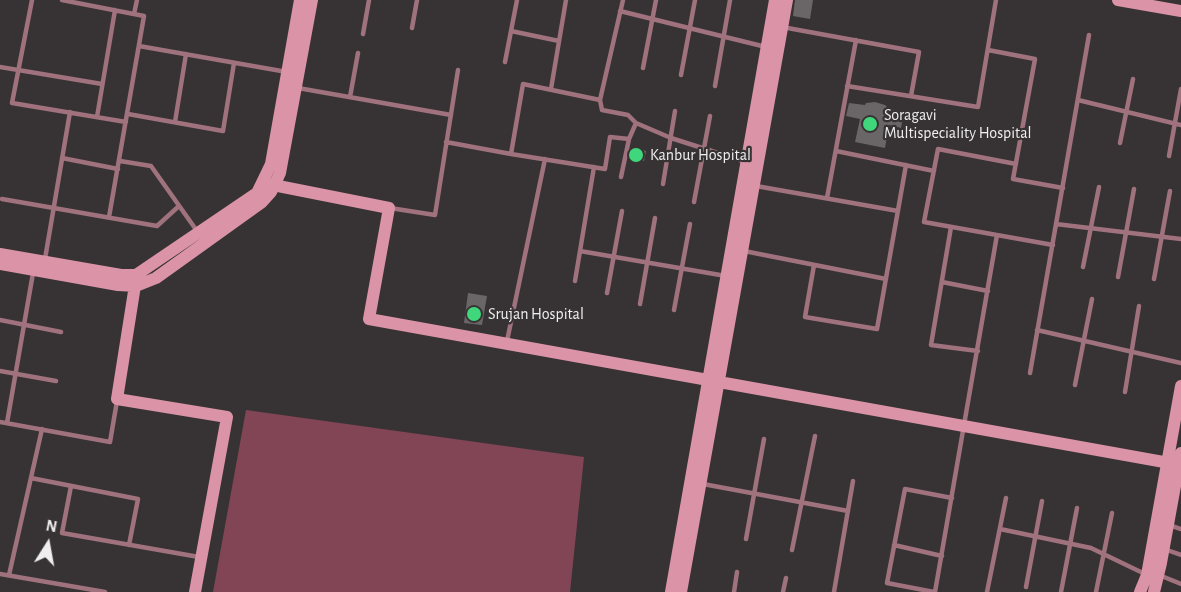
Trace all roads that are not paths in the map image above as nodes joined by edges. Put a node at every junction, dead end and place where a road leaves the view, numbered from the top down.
1 (32, 0) edge
2 (62, 0) edge
3 (137, 0) edge
4 (300, 0) edge
5 (312, 0) edge
6 (369, 0) edge
7 (417, 0) edge
8 (517, 0) edge
9 (566, 0) edge
10 (623, 0) edge
11 (656, 0) edge
12 (695, 0) edge
13 (730, 0) edge
14 (775, 0) edge
15 (787, 0) edge
16 (996, 0) edge
17 (1118, 0) edge
18 (115, 10) junction
19 (620, 11) junction
20 (1181, 11) edge
21 (134, 14) junction
22 (652, 18) junction
23 (782, 27) junction
24 (412, 28) dead end
25 (690, 28) junction
26 (511, 31) junction
27 (363, 34) dead end
28 (1089, 35) dead end
29 (724, 36) junction
30 (856, 40) junction
31 (559, 41) junction
32 (139, 46) junction
33 (767, 47) junction
34 (988, 50) junction
35 (358, 53) dead end
36 (186, 54) junction
37 (506, 62) dead end
38 (234, 63) junction
39 (0, 67) edge
40 (643, 68) dead end
41 (18, 70) junction
42 (458, 70) dead end
43 (287, 72) junction
44 (681, 75) dead end
45 (1133, 79) dead end
46 (102, 84) junction
47 (715, 86) dead end
48 (848, 86) junction
49 (296, 87) junction
50 (551, 89) junction
51 (1181, 89) edge
52 (911, 96) junction
53 (350, 97) junction
54 (600, 100) junction
55 (1078, 100) junction
56 (675, 111) dead end
57 (70, 112) junction
58 (1126, 112) junction
59 (128, 114) junction
60 (451, 115) junction
61 (710, 116) dead end
62 (97, 117) junction
63 (126, 122) junction
64 (175, 122) junction
65 (636, 123) junction
66 (1178, 124) edge
67 (671, 138) junction
68 (629, 139) junction
69 (446, 142) junction
70 (1120, 143) dead end
71 (704, 149) junction
72 (836, 151) junction
73 (511, 154) junction
74 (1169, 156) dead end
75 (62, 158) junction
76 (545, 159) junction
77 (120, 161) junction
78 (752, 163) junction
79 (1016, 164) junction
80 (906, 165) junction
81 (594, 167) junction
82 (118, 169) junction
83 (933, 171) junction
84 (621, 177) dead end
85 (269, 184) junction
86 (663, 184) dead end
87 (753, 185) junction
88 (1099, 187) dead end
89 (1063, 188) junction
90 (1134, 189) dead end
91 (1170, 191) dead end
92 (827, 198) junction
93 (2, 199) dead end
94 (694, 202) dead end
95 (179, 206) junction
96 (54, 208) junction
97 (389, 208) junction
98 (622, 211) dead end
99 (898, 211) junction
100 (109, 217) junction
101 (655, 218) dead end
102 (690, 224) dead end
103 (1056, 224) junction
104 (951, 227) junction
105 (1091, 228) junction
106 (199, 233) junction
107 (1126, 233) junction
108 (998, 235) junction
109 (1162, 237) junction
110 (1181, 239) edge
111 (1053, 245) junction
112 (580, 251) junction
113 (741, 251) junction
114 (0, 254) edge
115 (613, 257) junction
116 (44, 262) junction
117 (647, 263) junction
118 (0, 264) edge
119 (814, 265) junction
120 (1083, 267) dead end
121 (682, 269) junction
122 (33, 270) junction
123 (726, 276) junction
124 (1118, 277) dead end
125 (886, 279) junction
126 (1154, 279) dead end
127 (136, 280) junction
128 (575, 281) dead end
129 (942, 282) junction
130 (988, 291) junction
131 (607, 293) dead end
132 (1092, 299) dead end
133 (640, 304) dead end
134 (1139, 306) dead end
135 (674, 310) dead end
136 (0, 320) edge
137 (24, 325) junction
138 (1037, 330) junction
139 (61, 332) dead end
140 (1083, 341) junction
141 (506, 344) junction
142 (978, 351) junction
143 (1131, 352) junction
144 (1181, 363) edge
145 (0, 370) edge
146 (1030, 373) dead end
147 (15, 374) junction
148 (56, 381) dead end
149 (713, 381) junction
150 (1075, 385) dead end
151 (1181, 386) edge
152 (1125, 392) dead end
153 (117, 399) junction
154 (0, 422) edge
155 (7, 423) junction
156 (965, 426) junction
157 (42, 429) junction
158 (815, 436) dead end
159 (764, 439) dead end
160 (1177, 461) edge
161 (31, 478) junction
162 (853, 481) dead end
163 (700, 483) junction
164 (71, 486) junction
165 (754, 493) junction
166 (952, 498) junction
167 (1006, 498) dead end
168 (1177, 499) edge
169 (1042, 501) dead end
170 (802, 502) junction
171 (1077, 508) dead end
172 (848, 511) junction
173 (1112, 513) dead end
174 (1168, 525) junction
175 (1181, 528) edge
176 (1000, 529) junction
177 (1035, 537) junction
178 (746, 539) dead end
179 (1070, 544) junction
180 (129, 545) junction
181 (894, 545) junction
182 (1164, 549) junction
183 (792, 550) dead end
184 (1104, 554) junction
185 (1181, 555) edge
186 (942, 556) junction
187 (201, 558) junction
188 (737, 572) dead end
189 (0, 574) edge
190 (9, 575) junction
191 (1153, 575) junction
192 (786, 578) dead end
193 (1181, 584) edge
194 (1026, 587) dead end
195 (98, 591) edge
196 (105, 592) edge
197 (195, 592) edge
198 (671, 592) edge
199 (681, 592) edge
200 (734, 592) edge
201 (783, 592) edge
202 (834, 592) edge
203 (934, 592) edge
204 (987, 592) edge
205 (1061, 592) edge
206 (1096, 592) edge
207 (1140, 592) edge
208 (1154, 592) edge

1 - 41 lane
2 - 18 lane
3 - 21 lane
4 - 43 street
5 - 49 street
6 - 27 lane
7 - 24 lane
8 - 26 lane
9 - 31 lane
10 - 19 lane
11 - 22 lane
12 - 25 lane
13 - 29 lane
14 - 33 street
15 - 23 street
16 - 34 lane
17 - 20 street
18 - 21 lane
18 - 46 lane
19 - 22 lane
19 - 54 lane
21 - 32 lane
22 - 25 lane
22 - 40 lane
23 - 30 lane
23 - 78 street
25 - 29 lane
25 - 44 lane
26 - 31 lane
26 - 37 lane
28 - 55 lane
29 - 33 lane
29 - 47 lane
30 - 48 lane
30 - 52 lane
31 - 50 lane
32 - 36 lane
32 - 59 lane
33 - 78 street
34 - 52 lane
34 - 79 lane
35 - 53 lane
36 - 38 lane
36 - 64 lane
38 - 43 lane
38 - 64 lane
39 - 41 lane
41 - 46 lane
41 - 57 lane
42 - 60 lane
43 - 85 street
45 - 58 lane
46 - 62 lane
48 - 52 lane
48 - 72 lane
49 - 53 lane
49 - 85 street
50 - 54 lane
50 - 73 lane
51 - 66 lane
53 - 60 lane
54 - 65 lane
55 - 58 lane
55 - 89 lane
56 - 67 lane
57 - 62 lane
57 - 75 lane
58 - 66 lane
58 - 70 lane
59 - 63 lane
59 - 64 lane
60 - 69 lane
61 - 71 lane
62 - 63 lane
63 - 77 lane
65 - 67 lane
65 - 68 lane
66 - 74 lane
67 - 71 lane
67 - 86 lane
68 - 81 lane
68 - 84 lane
69 - 73 lane
69 - 97 lane
71 - 78 lane
71 - 94 lane
72 - 80 lane
72 - 92 lane
73 - 76 lane
75 - 82 lane
75 - 96 lane
76 - 81 lane
76 - 141 lane
77 - 82 lane
77 - 95 lane
78 - 87 street
78 - 123 street
79 - 83 lane
79 - 89 lane
80 - 83 lane
80 - 99 lane
81 - 112 lane
82 - 100 lane
83 - 104 lane
85 - 97 street
85 - 106 street
85 - 127 street
87 - 92 lane
87 - 113 street
88 - 105 lane
89 - 103 lane
90 - 107 lane
91 - 109 lane
92 - 99 lane
93 - 96 lane
95 - 100 lane
95 - 106 lane
96 - 100 lane
96 - 116 lane
97 - 141 street
98 - 115 lane
99 - 125 lane
101 - 117 lane
102 - 121 lane
103 - 105 lane
103 - 111 lane
104 - 108 lane
104 - 129 lane
105 - 107 lane
105 - 120 lane
106 - 127 street
107 - 109 lane
107 - 124 lane
108 - 111 lane
108 - 130 lane
109 - 110 lane
109 - 126 lane
111 - 138 lane
112 - 115 lane
112 - 128 lane
113 - 119 lane
113 - 149 street
114 - 116 street
115 - 117 lane
115 - 131 lane
116 - 127 street
117 - 121 lane
117 - 133 lane
118 - 122 street
119 - 125 lane
119 - 125 lane
121 - 123 lane
121 - 135 lane
122 - 127 street
122 - 137 lane
123 - 149 street
127 - 153 street
129 - 130 lane
129 - 142 lane
130 - 142 lane
132 - 140 lane
134 - 143 lane
136 - 137 lane
137 - 139 lane
137 - 147 lane
138 - 140 lane
138 - 146 lane
140 - 143 lane
140 - 150 lane
141 - 149 street
142 - 156 lane
143 - 144 lane
143 - 152 lane
145 - 147 lane
147 - 148 lane
147 - 155 lane
149 - 156 street
149 - 163 street
149 - 198 street
151 - 160 street
153 - 157 lane
153 - 187 street
154 - 155 lane
155 - 157 lane
156 - 160 street
156 - 166 lane
157 - 161 lane
158 - 170 lane
159 - 165 lane
160 - 168 street
160 - 191 street
161 - 164 lane
161 - 190 lane
162 - 172 lane
163 - 165 lane
163 - 199 street
164 - 180 lane
164 - 180 lane
165 - 170 lane
165 - 178 lane
166 - 181 lane
166 - 186 lane
167 - 176 lane
168 - 174 street
169 - 177 lane
170 - 172 lane
170 - 183 lane
171 - 179 lane
172 - 202 lane
173 - 184 lane
174 - 175 lane
174 - 182 street
176 - 177 lane
176 - 204 lane
177 - 179 lane
177 - 194 lane
179 - 184 lane
179 - 205 lane
180 - 187 lane
181 - 186 lane
181 - 203 lane
182 - 185 lane
182 - 191 street
184 - 191 lane
184 - 206 lane
186 - 203 lane
187 - 197 street
188 - 200 lane
189 - 190 lane
190 - 195 lane
191 - 193 lane
191 - 207 street
191 - 208 street
192 - 201 lane
195 - 196 lane

